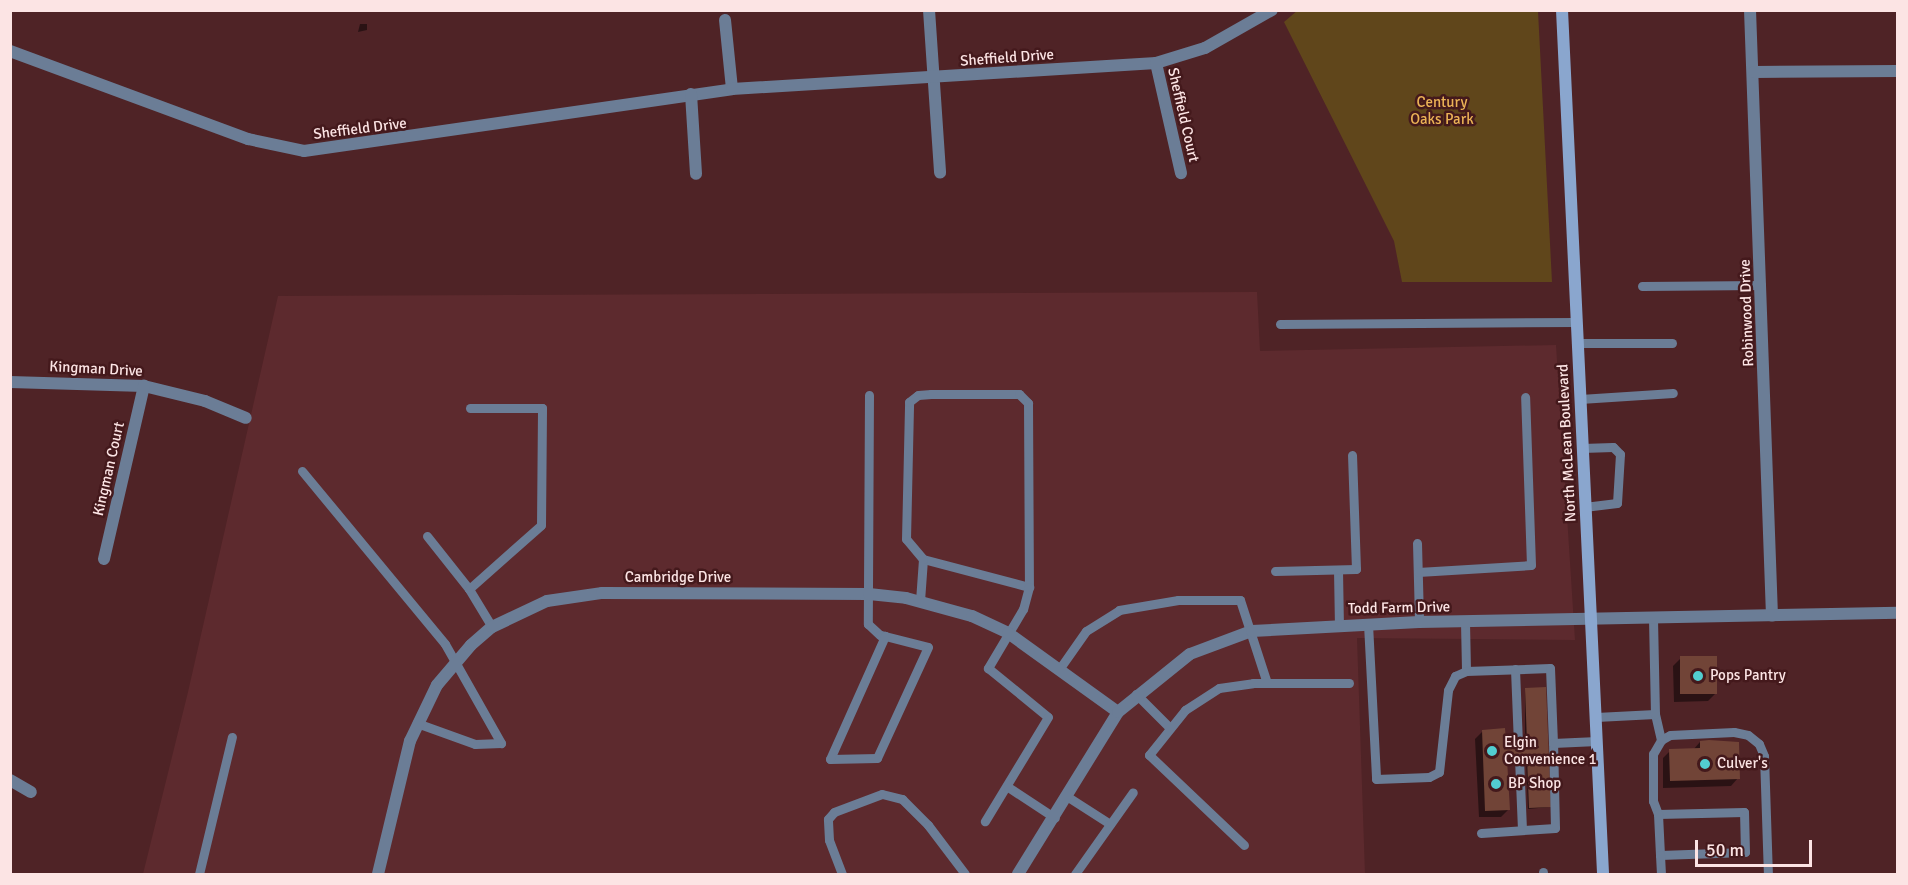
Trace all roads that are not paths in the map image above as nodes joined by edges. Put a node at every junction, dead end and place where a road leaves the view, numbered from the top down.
1 (929, 10) edge
2 (1272, 10) edge
3 (1562, 10) edge
4 (1750, 10) edge
5 (725, 20) dead end
6 (10, 51) edge
7 (1155, 63) junction
8 (1898, 71) edge
9 (1754, 72) junction
10 (935, 77) junction
11 (732, 89) junction
12 (691, 94) junction
13 (940, 173) dead end
14 (1181, 173) dead end
15 (696, 174) dead end
16 (1761, 285) junction
17 (1642, 286) dead end
18 (1575, 322) junction
19 (1280, 324) dead end
20 (1576, 343) junction
21 (1672, 343) dead end
22 (10, 382) edge
23 (144, 386) junction
24 (1673, 393) dead end
25 (869, 395) dead end
26 (1525, 397) dead end
27 (1580, 399) junction
28 (470, 408) dead end
29 (246, 418) dead end
30 (1582, 448) junction
31 (1352, 455) dead end
32 (302, 471) dead end
33 (1586, 507) junction
34 (427, 536) dead end
35 (1417, 543) dead end
36 (104, 559) dead end
37 (923, 560) junction
38 (1338, 570) junction
39 (1275, 572) dead end
40 (1418, 572) junction
41 (1029, 587) junction
42 (469, 589) junction
43 (869, 594) junction
44 (920, 601) junction
45 (1898, 613) edge
46 (1772, 616) junction
47 (1653, 618) junction
48 (1590, 619) junction
49 (1419, 622) junction
50 (1465, 622) junction
51 (1368, 624) junction
52 (1339, 625) junction
53 (492, 627) junction
54 (1252, 631) junction
55 (1008, 633) junction
56 (885, 636) junction
57 (454, 663) junction
58 (1060, 668) junction
59 (1515, 669) junction
60 (1466, 671) junction
61 (1267, 683) junction
62 (1349, 683) dead end
63 (1136, 694) junction
64 (1118, 712) junction
65 (1655, 714) junction
66 (1596, 717) junction
67 (417, 723) junction
68 (1169, 727) junction
69 (232, 737) dead end
70 (1661, 740) junction
71 (1597, 741) junction
72 (1553, 743) junction
73 (1518, 744) dead end
74 (1519, 758) dead end
75 (10, 780) edge
76 (1008, 787) junction
77 (32, 792) dead end
78 (1133, 792) dead end
79 (1068, 797) junction
80 (1658, 814) junction
81 (1054, 818) junction
82 (985, 821) dead end
83 (1110, 824) junction
84 (1522, 830) junction
85 (1481, 833) dead end
86 (1244, 845) dead end
87 (1660, 855) junction
88 (199, 874) edge
89 (378, 874) edge
90 (842, 874) edge
91 (965, 874) edge
92 (1018, 874) edge
93 (1075, 874) edge
94 (1603, 874) edge
95 (1661, 874) edge
96 (1768, 874) edge

1 - 10 street
2 - 7 street, Sheffield Drive
3 - 18 main road, North McLean Boulevard
4 - 9 street, Robinwood Drive
5 - 11 street
6 - 12 street, Sheffield Drive
7 - 10 street, Sheffield Drive
7 - 14 street, Sheffield Court
8 - 9 street
9 - 16 street, Robinwood Drive
10 - 11 street, Sheffield Drive
10 - 13 street
11 - 12 street, Sheffield Drive
12 - 15 street
16 - 17 lane
16 - 46 street, Robinwood Drive
18 - 19 lane
18 - 20 main road, North McLean Boulevard
20 - 21 lane
20 - 27 main road, North McLean Boulevard
22 - 23 street, Kingman Drive
23 - 29 street, Kingman Drive
23 - 36 street, Kingman Court
24 - 27 lane
25 - 43 lane
26 - 40 lane
27 - 30 main road, North McLean Boulevard
28 - 42 lane
30 - 33 main road, North McLean Boulevard
30 - 33 lane
31 - 38 lane
32 - 57 lane
33 - 48 main road, North McLean Boulevard
34 - 42 lane
35 - 40 lane
37 - 41 lane
37 - 41 lane
37 - 44 lane
38 - 39 lane
38 - 52 lane
40 - 49 lane
41 - 55 lane
42 - 53 lane
43 - 44 street, Cambridge Drive
43 - 53 street, Cambridge Drive
43 - 56 lane
44 - 55 street, Cambridge Drive
45 - 46 street, Todd Farm Drive
46 - 47 street, Todd Farm Drive
47 - 48 street, Todd Farm Drive
47 - 65 lane
48 - 50 street, Todd Farm Drive
48 - 66 main road, North McLean Boulevard
49 - 50 street, Todd Farm Drive
49 - 51 street, Todd Farm Drive
50 - 60 lane
51 - 52 street, Todd Farm Drive
51 - 60 lane
52 - 54 street, Todd Farm Drive
53 - 57 street, Cambridge Drive
54 - 58 lane
54 - 61 lane
54 - 63 street, Todd Farm Drive
55 - 58 street, Cambridge Drive
55 - 76 lane
56 - 56 lane
57 - 67 street, Cambridge Drive
57 - 67 lane
58 - 64 street, Cambridge Drive
59 - 60 lane
59 - 72 lane
59 - 73 lane
61 - 62 lane
61 - 68 lane
63 - 64 street, Todd Farm Drive
63 - 68 lane
64 - 79 street, Todd Farm Drive
65 - 66 lane
65 - 70 lane
66 - 71 main road, North McLean Boulevard
67 - 89 street, Cambridge Drive
68 - 86 lane
69 - 88 lane
70 - 80 lane
70 - 96 lane
71 - 72 lane
71 - 94 main road, North McLean Boulevard
72 - 84 lane
74 - 84 lane
75 - 77 street
76 - 81 lane
76 - 82 lane
78 - 83 lane
79 - 81 street, Todd Farm Drive
79 - 83 lane
80 - 87 lane
80 - 87 lane
81 - 92 street, Todd Farm Drive
83 - 93 lane
84 - 85 lane
87 - 95 lane
90 - 91 lane

